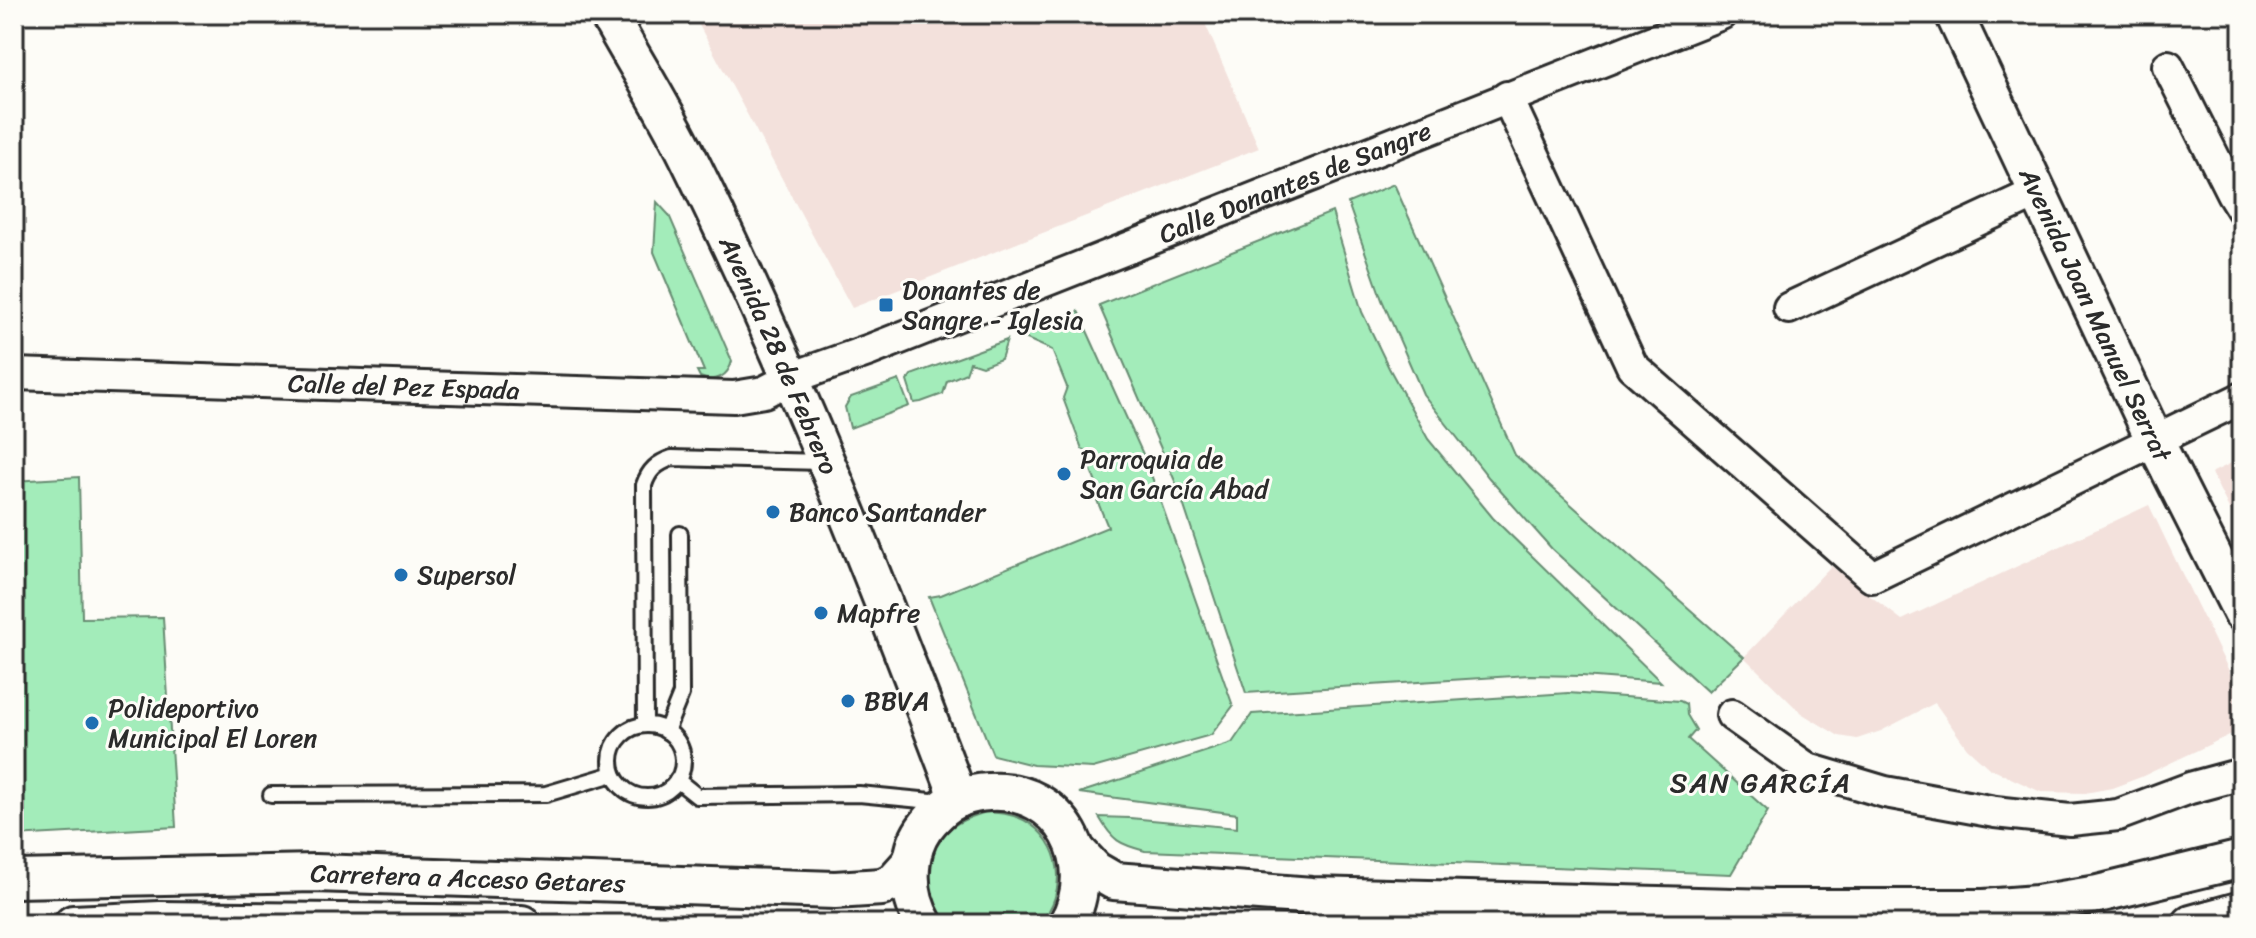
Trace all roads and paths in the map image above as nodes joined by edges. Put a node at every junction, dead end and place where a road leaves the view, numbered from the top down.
1 (608, 14) edge
2 (1721, 14) edge
3 (1954, 14) edge
4 (2168, 66) dead end
5 (1507, 97) junction
6 (2038, 192) junction
7 (2242, 209) edge
8 (1789, 308) dead end
9 (14, 374) edge
10 (791, 378) junction
11 (2242, 398) edge
12 (2154, 439) junction
13 (825, 462) junction
14 (680, 534) dead end
15 (2242, 613) edge
16 (1732, 715) dead end
17 (645, 725) junction
18 (666, 731) junction
19 (613, 774) junction
20 (2242, 774) edge
21 (677, 780) junction
22 (271, 795) dead end
23 (955, 801) junction
24 (1077, 851) junction
25 (2242, 859) edge
26 (911, 862) junction
27 (14, 879) edge
28 (2242, 910) edge
29 (73, 924) edge
30 (522, 924) edge
31 (924, 924) edge
32 (1067, 924) edge
33 (2191, 924) edge

1 - 10 street, Avenida 28 de Febrero
2 - 5 street, Calle Donantes de Sangre
3 - 6 street, Avenida Joan Manuel Serrat
4 - 7 street
5 - 10 street, Calle Donantes de Sangre
5 - 12 street
6 - 8 street
6 - 12 street, Avenida Joan Manuel Serrat
9 - 10 street, Calle del Pez Espada
10 - 13 street, Avenida 28 de Febrero
11 - 12 street
12 - 15 street, Avenida Joan Manuel Serrat
13 - 17 lane
13 - 23 street, Avenida 28 de Febrero
14 - 18 lane
16 - 20 street
17 - 18 lane
17 - 19 lane
18 - 21 lane
19 - 21 lane
19 - 22 lane
21 - 23 lane
23 - 24 street
23 - 26 street
24 - 25 street
24 - 32 street
26 - 27 street, Carretera a Acceso Getares
26 - 31 street
28 - 33 street
29 - 30 street, Carretera a Acceso Getares

